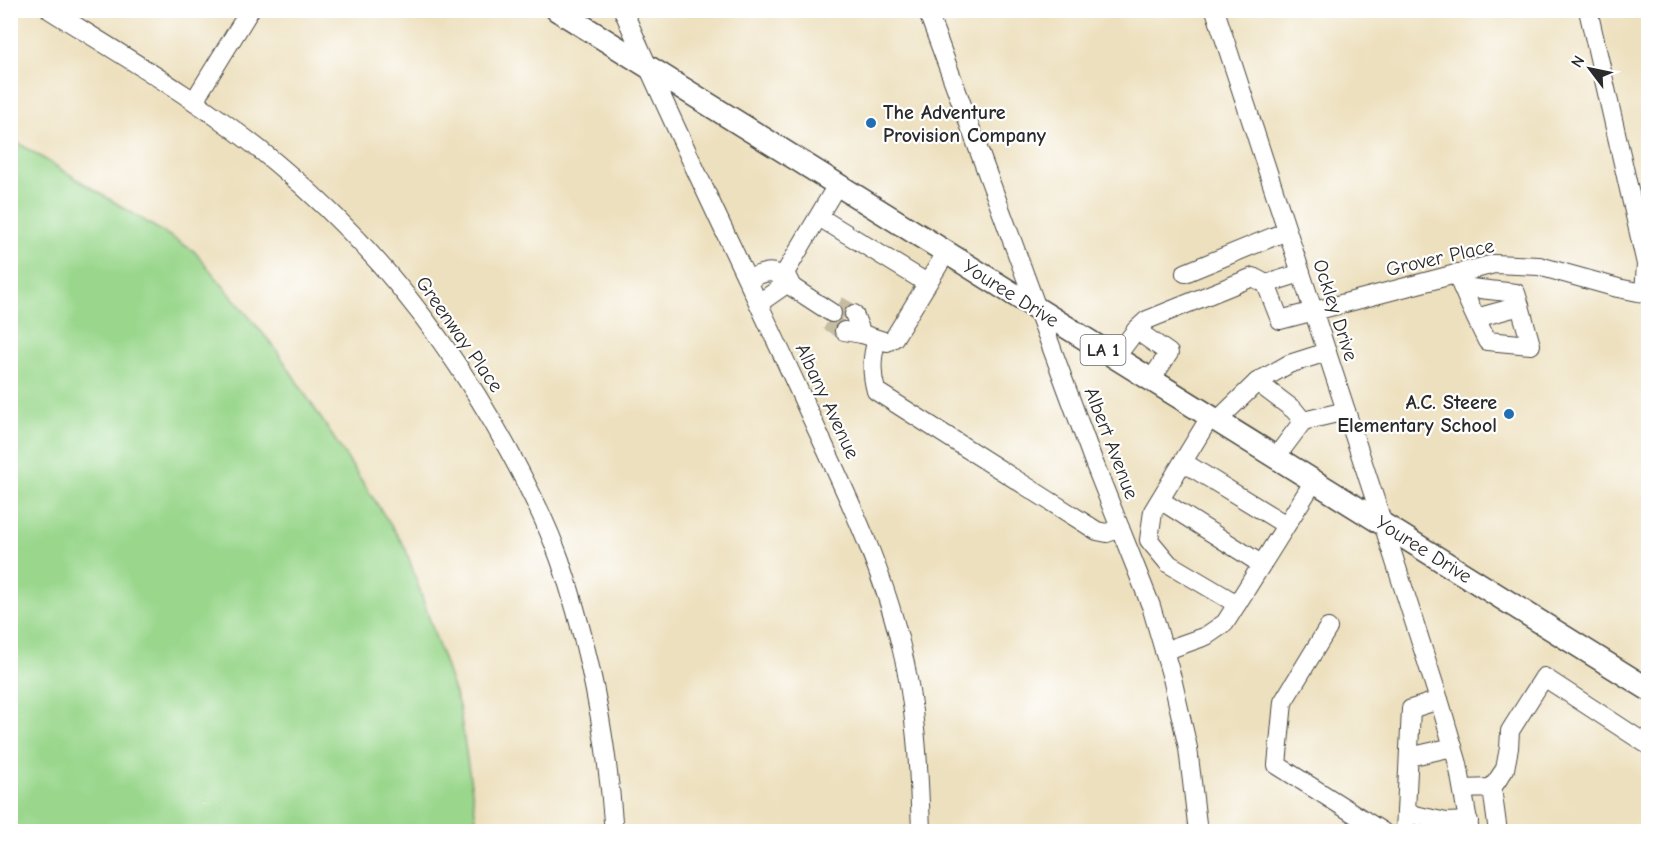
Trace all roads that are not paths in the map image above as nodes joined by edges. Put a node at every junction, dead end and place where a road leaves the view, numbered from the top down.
1 (50, 10) edge
2 (250, 10) edge
3 (557, 10) edge
4 (623, 10) edge
5 (927, 10) edge
6 (1215, 10) edge
7 (1588, 10) edge
8 (647, 66) junction
9 (194, 101) junction
10 (837, 185) junction
11 (819, 217) junction
12 (1287, 231) junction
13 (946, 253) junction
14 (1185, 273) dead end
15 (1301, 273) junction
16 (784, 275) junction
17 (748, 279) junction
18 (1459, 280) junction
19 (927, 283) junction
20 (1266, 284) junction
21 (1646, 294) edge
22 (759, 303) junction
23 (1520, 306) junction
24 (1039, 310) junction
25 (1313, 311) junction
26 (830, 315) tunnel mouth
27 (1476, 318) junction
28 (1136, 330) junction
29 (1327, 352) junction
30 (1115, 358) junction
31 (1151, 380) junction
32 (1257, 382) junction
33 (1346, 411) junction
34 (1213, 419) junction
35 (1303, 421) junction
36 (1276, 458) junction
37 (1183, 462) junction
38 (1314, 481) junction
39 (1160, 500) junction
40 (1383, 524) junction
41 (1286, 525) junction
42 (1120, 528) junction
43 (1262, 564) junction
44 (1237, 604) junction
45 (1328, 628) dead end
46 (1164, 651) junction
47 (1648, 689) edge
48 (1439, 700) junction
49 (1648, 745) edge
50 (1453, 747) junction
51 (1409, 758) junction
52 (1492, 788) junction
53 (1462, 789) junction
54 (1406, 813) junction
55 (1470, 826) edge
56 (614, 831) edge
57 (921, 831) edge
58 (1198, 831) edge
59 (1383, 831) edge
60 (1405, 831) edge
61 (1498, 831) edge

1 - 9 street, Greenway Place
2 - 9 street
3 - 8 main road, Youree Drive / LA 1
4 - 8 street, Albany Avenue
5 - 24 street, Albert Avenue
6 - 12 street, Ockley Drive
7 - 21 street
8 - 10 main road, Youree Drive / LA 1
8 - 17 street, Albany Avenue
9 - 56 street, Greenway Place
10 - 11 street
10 - 13 main road, Youree Drive / LA 1
11 - 16 street
11 - 19 street
12 - 14 street
12 - 15 street, Ockley Drive
13 - 19 street
13 - 24 main road, Youree Drive / LA 1
15 - 20 street
15 - 25 street, Ockley Drive
16 - 17 street
16 - 22 street
16 - 26 street
17 - 22 street, Albany Avenue
18 - 21 street, Grover Place
18 - 23 street
18 - 25 street, Grover Place
18 - 27 street
19 - 42 street
20 - 25 street, Grover Place
20 - 28 street
22 - 57 street, Albany Avenue
23 - 27 street
23 - 27 street
24 - 30 main road, Youree Drive / LA 1
24 - 42 street, Albert Avenue
25 - 29 street, Ockley Drive
28 - 30 street
28 - 31 street
29 - 32 street
29 - 33 street, Ockley Drive
30 - 31 main road, Youree Drive / LA 1
31 - 34 main road, Youree Drive / LA 1
32 - 34 street
32 - 35 street
33 - 35 street
33 - 40 street, Ockley Drive
34 - 36 main road, Youree Drive / LA 1
34 - 37 street
35 - 36 street
36 - 38 main road, Youree Drive / LA 1
37 - 39 street
37 - 41 street
38 - 40 main road, Youree Drive / LA 1
38 - 41 street
39 - 43 street
39 - 44 street
40 - 47 main road, Youree Drive / LA 1
40 - 48 street, Ockley Drive
41 - 43 street
42 - 46 street, Albert Avenue
43 - 44 street
44 - 46 street
45 - 59 street
46 - 58 street, Albert Avenue
48 - 50 street, Ockley Drive
48 - 51 street
49 - 52 street
50 - 51 street
50 - 53 street, Ockley Drive
51 - 54 street
52 - 53 street
52 - 61 street
53 - 55 street, Ockley Drive
54 - 55 street
54 - 60 street

